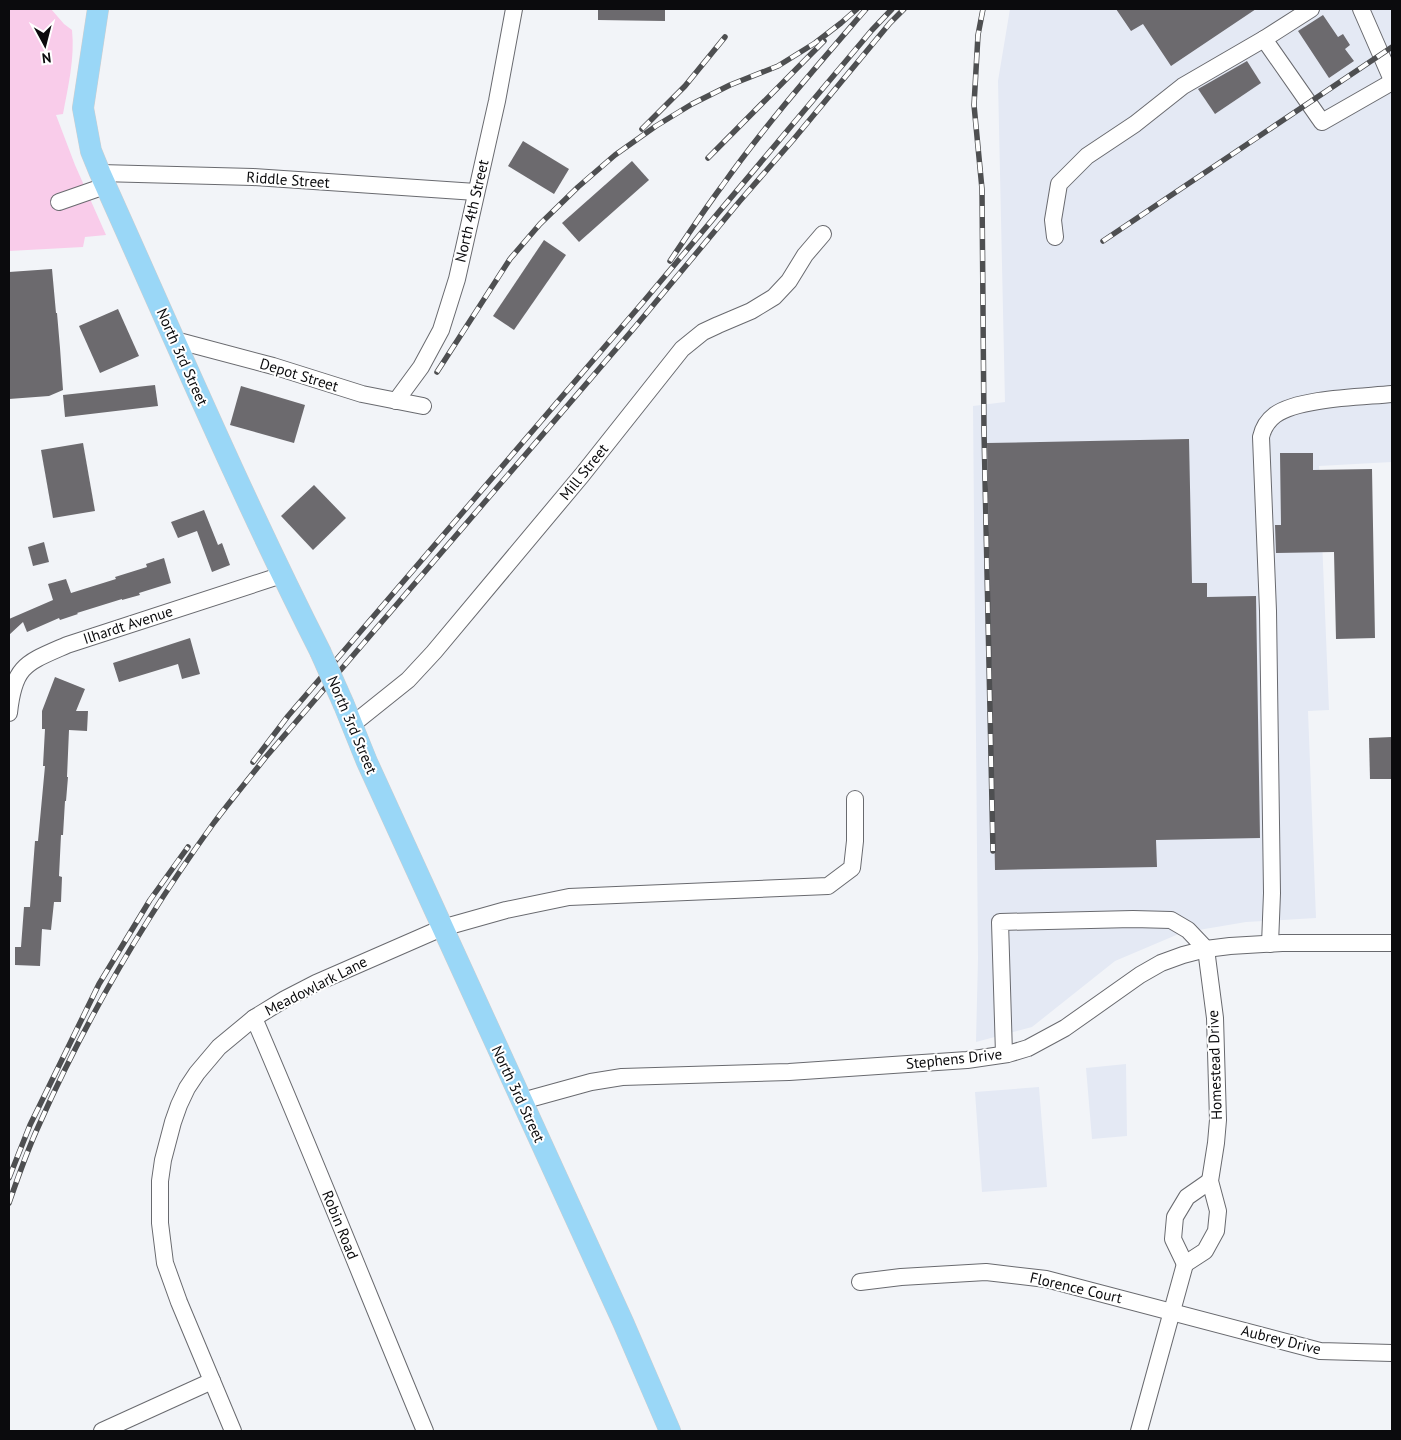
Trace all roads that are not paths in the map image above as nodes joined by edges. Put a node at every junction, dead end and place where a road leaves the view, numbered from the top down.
1 (98, 9) edge
2 (514, 9) edge
3 (1311, 9) edge
4 (1361, 9) edge
5 (1264, 39) junction
6 (1392, 81) edge
7 (102, 180) junction
8 (476, 192) junction
9 (59, 202) dead end
10 (823, 234) dead end
11 (1055, 237) dead end
12 (174, 340) junction
13 (1392, 394) edge
14 (396, 402) junction
15 (423, 406) dead end
16 (282, 575) junction
17 (9, 713) edge
18 (349, 715) junction
19 (855, 799) dead end
20 (442, 928) junction
21 (1392, 943) edge
22 (1270, 944) junction
23 (1206, 949) junction
24 (254, 1018) junction
25 (1004, 1054) junction
26 (522, 1101) junction
27 (1210, 1181) junction
28 (1185, 1264) junction
29 (860, 1282) dead end
30 (1171, 1312) junction
31 (1392, 1353) edge
32 (212, 1381) junction
33 (102, 1431) edge
34 (233, 1431) edge
35 (426, 1431) edge
36 (670, 1431) edge
37 (1139, 1431) edge

1 - 7 main road, North 3rd Street
2 - 8 street, North 4th Street
3 - 5 street
4 - 6 street
5 - 6 street
5 - 11 street
7 - 8 street, Riddle Street
7 - 9 street
7 - 12 main road, North 3rd Street
8 - 14 street, North 4th Street
10 - 18 street, Mill Street
12 - 14 street, Depot Street
12 - 16 main road, North 3rd Street
13 - 22 street
14 - 15 street, Depot Street
16 - 17 street, Ilhardt Avenue
16 - 18 main road, North 3rd Street, bridge
18 - 20 main road, North 3rd Street
19 - 20 street, Meadowlark Lane
20 - 24 street, Meadowlark Lane
20 - 26 main road, North 3rd Street
21 - 22 street, Stephens Drive
22 - 23 street, Stephens Drive
23 - 25 street, Stephens Drive
23 - 25 street
23 - 27 street, Homestead Drive
24 - 32 street, Meadowlark Lane
24 - 35 street, Robin Road
25 - 26 street, Stephens Drive
26 - 36 main road, North 3rd Street
27 - 28 street, Homestead Drive
27 - 28 street
28 - 30 street
29 - 30 street, Florence Court
30 - 31 street, Aubrey Drive
30 - 37 street
32 - 33 street
32 - 34 street, Meadowlark Lane

